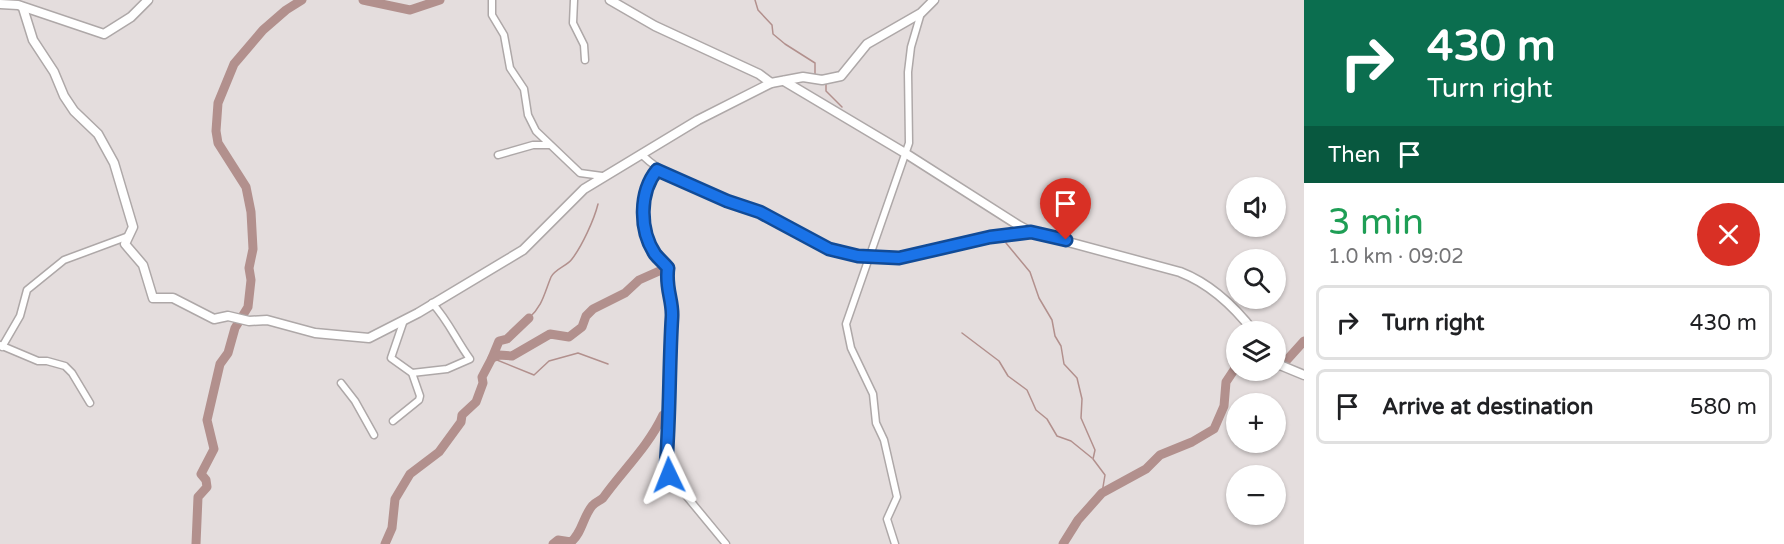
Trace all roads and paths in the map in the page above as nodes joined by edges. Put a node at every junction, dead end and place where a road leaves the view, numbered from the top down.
1 (148, 0) edge
2 (492, 0) edge
3 (574, 0) edge
4 (610, 0) edge
5 (934, 0) edge
6 (0, 4) edge
7 (23, 8) junction
8 (921, 13) junction
9 (585, 60) dead end
10 (783, 80) junction
11 (771, 83) junction
12 (549, 145) junction
13 (905, 153) junction
14 (641, 154) junction
15 (498, 155) dead end
16 (657, 170) junction
17 (602, 176) junction
18 (1031, 232) junction
19 (126, 237) junction
20 (870, 258) junction
21 (432, 303) junction
22 (404, 320) junction
23 (1244, 321) edge
24 (1, 346) edge
25 (1286, 368) edge
26 (412, 373) junction
27 (1304, 375) edge
28 (341, 383) dead end
29 (90, 403) dead end
30 (393, 421) dead end
31 (375, 435) dead end
32 (726, 544) edge
33 (895, 544) edge

1 - 7 street
2 - 12 street
3 - 9 street
4 - 11 street
5 - 8 street
6 - 7 street
7 - 19 street
8 - 10 street
8 - 13 street
10 - 11 street
10 - 13 street
11 - 14 street
12 - 15 street
12 - 17 street
13 - 18 street
13 - 20 street
14 - 16 street
14 - 17 street
16 - 20 street
16 - 32 street
17 - 21 street
18 - 20 street
18 - 23 street
19 - 22 street
19 - 24 street
20 - 33 street
21 - 22 street
21 - 26 street
22 - 26 street
24 - 29 street
25 - 27 street
26 - 30 street
28 - 31 street

